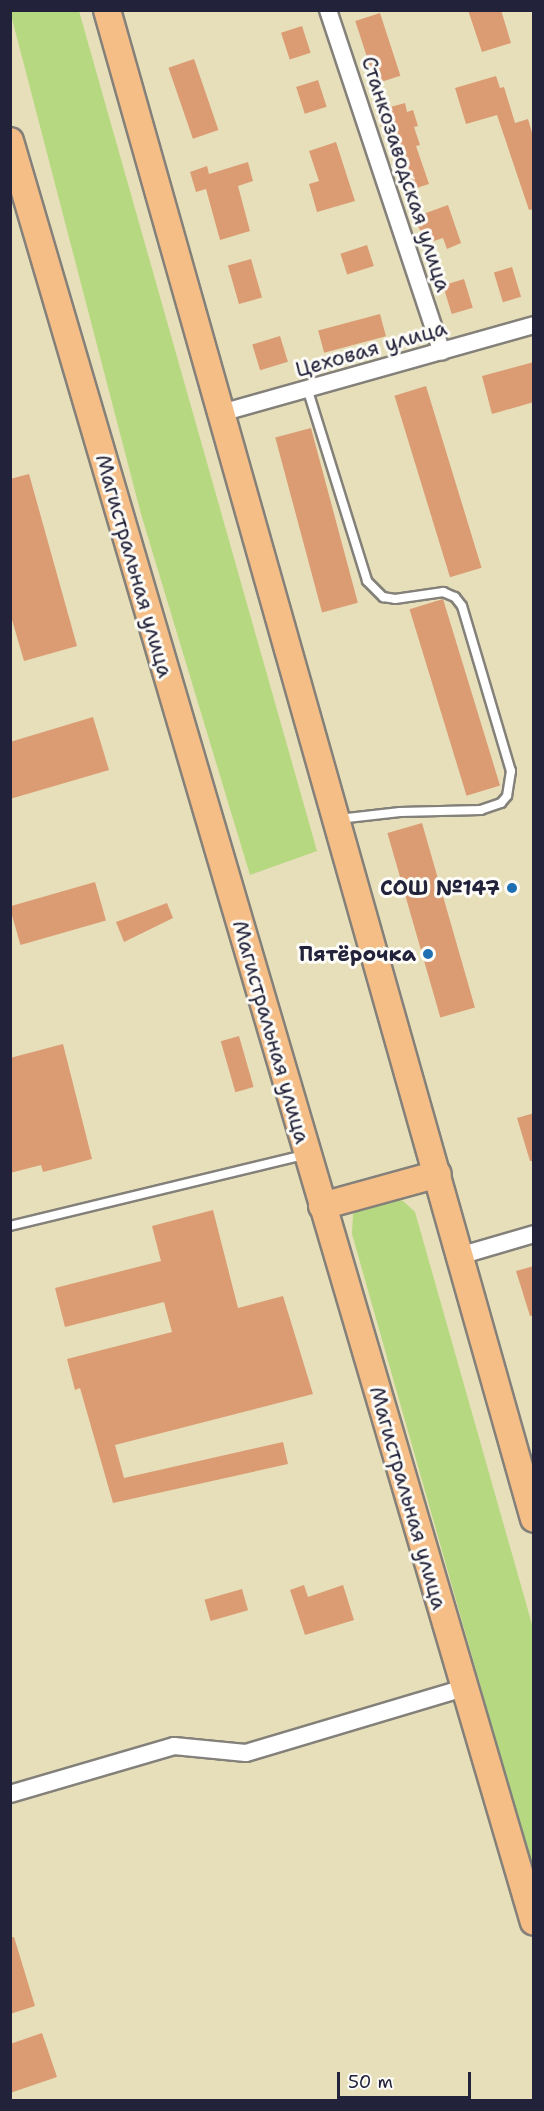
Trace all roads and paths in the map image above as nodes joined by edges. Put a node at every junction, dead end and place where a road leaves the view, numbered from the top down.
1 (107, 10) edge
2 (328, 10) edge
3 (10, 141) edge
4 (534, 325) edge
5 (442, 352) junction
6 (309, 391) junction
7 (221, 413) junction
8 (334, 820) junction
9 (308, 1154) junction
10 (438, 1174) junction
11 (322, 1206) junction
12 (10, 1226) edge
13 (534, 1233) edge
14 (459, 1257) junction
15 (534, 1519) edge
16 (464, 1688) junction
17 (10, 1794) edge
18 (534, 1922) edge

1 - 7 main road
2 - 5 street, Станкозаводская улица
3 - 9 main road, Магистральная улица
4 - 5 street, Цеховая улица
5 - 6 street, Цеховая улица
6 - 7 street, Цеховая улица
6 - 8 lane
7 - 8 main road
8 - 10 main road
9 - 11 main road, Магистральная улица
9 - 12 lane
10 - 11 main road
10 - 14 main road
11 - 16 main road, Магистральная улица
13 - 14 street
14 - 15 main road
16 - 17 street
16 - 18 main road, Магистральная улица

